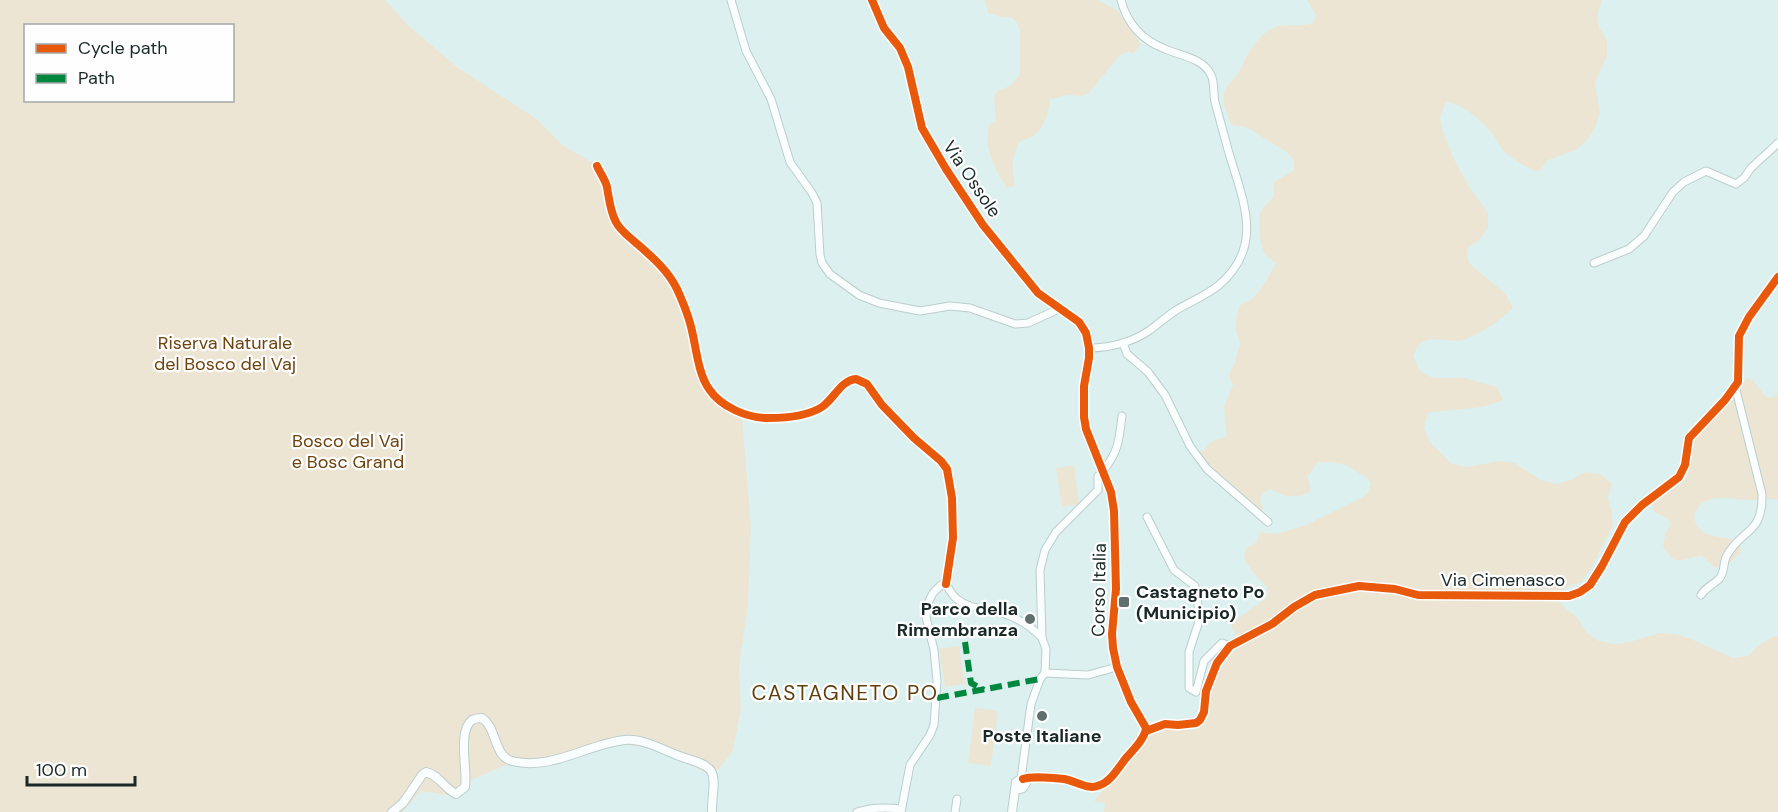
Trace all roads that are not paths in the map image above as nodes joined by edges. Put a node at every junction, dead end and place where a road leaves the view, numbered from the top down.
1 (731, 0) edge
2 (872, 0) edge
3 (1121, 0) edge
4 (1778, 142) edge
5 (597, 166) dead end
6 (1594, 263) dead end
7 (1778, 278) edge
8 (1061, 308) junction
9 (1123, 343) junction
10 (1089, 348) junction
11 (1735, 386) junction
12 (1122, 416) dead end
13 (1104, 472) junction
14 (1147, 517) dead end
15 (1268, 522) dead end
16 (946, 584) junction
17 (1701, 595) dead end
18 (1042, 638) junction
19 (1230, 646) junction
20 (1117, 668) junction
21 (1045, 673) junction
22 (1146, 731) junction
23 (1022, 783) junction
24 (957, 800) dead end
25 (1013, 808) edge
26 (901, 810) edge
27 (392, 812) edge
28 (712, 812) edge
29 (857, 812) edge
30 (955, 812) edge

1 - 8 street
2 - 8 street, Via Ossole
3 - 9 street
4 - 6 street
5 - 16 street
7 - 11 street
8 - 10 street, Via Ossole
9 - 10 street
9 - 15 street
10 - 13 street, Corso Italia
11 - 17 street
11 - 19 street, Via Cimenasco
12 - 13 street
13 - 18 street
13 - 20 street, Corso Italia
14 - 19 street, Via Cimenasco
16 - 18 street
16 - 26 street
18 - 21 street
19 - 22 street, Via Cimenasco
20 - 21 street
20 - 22 street, Corso Italia
21 - 23 street
22 - 23 street
23 - 25 street
24 - 30 street
26 - 29 street
27 - 28 street

